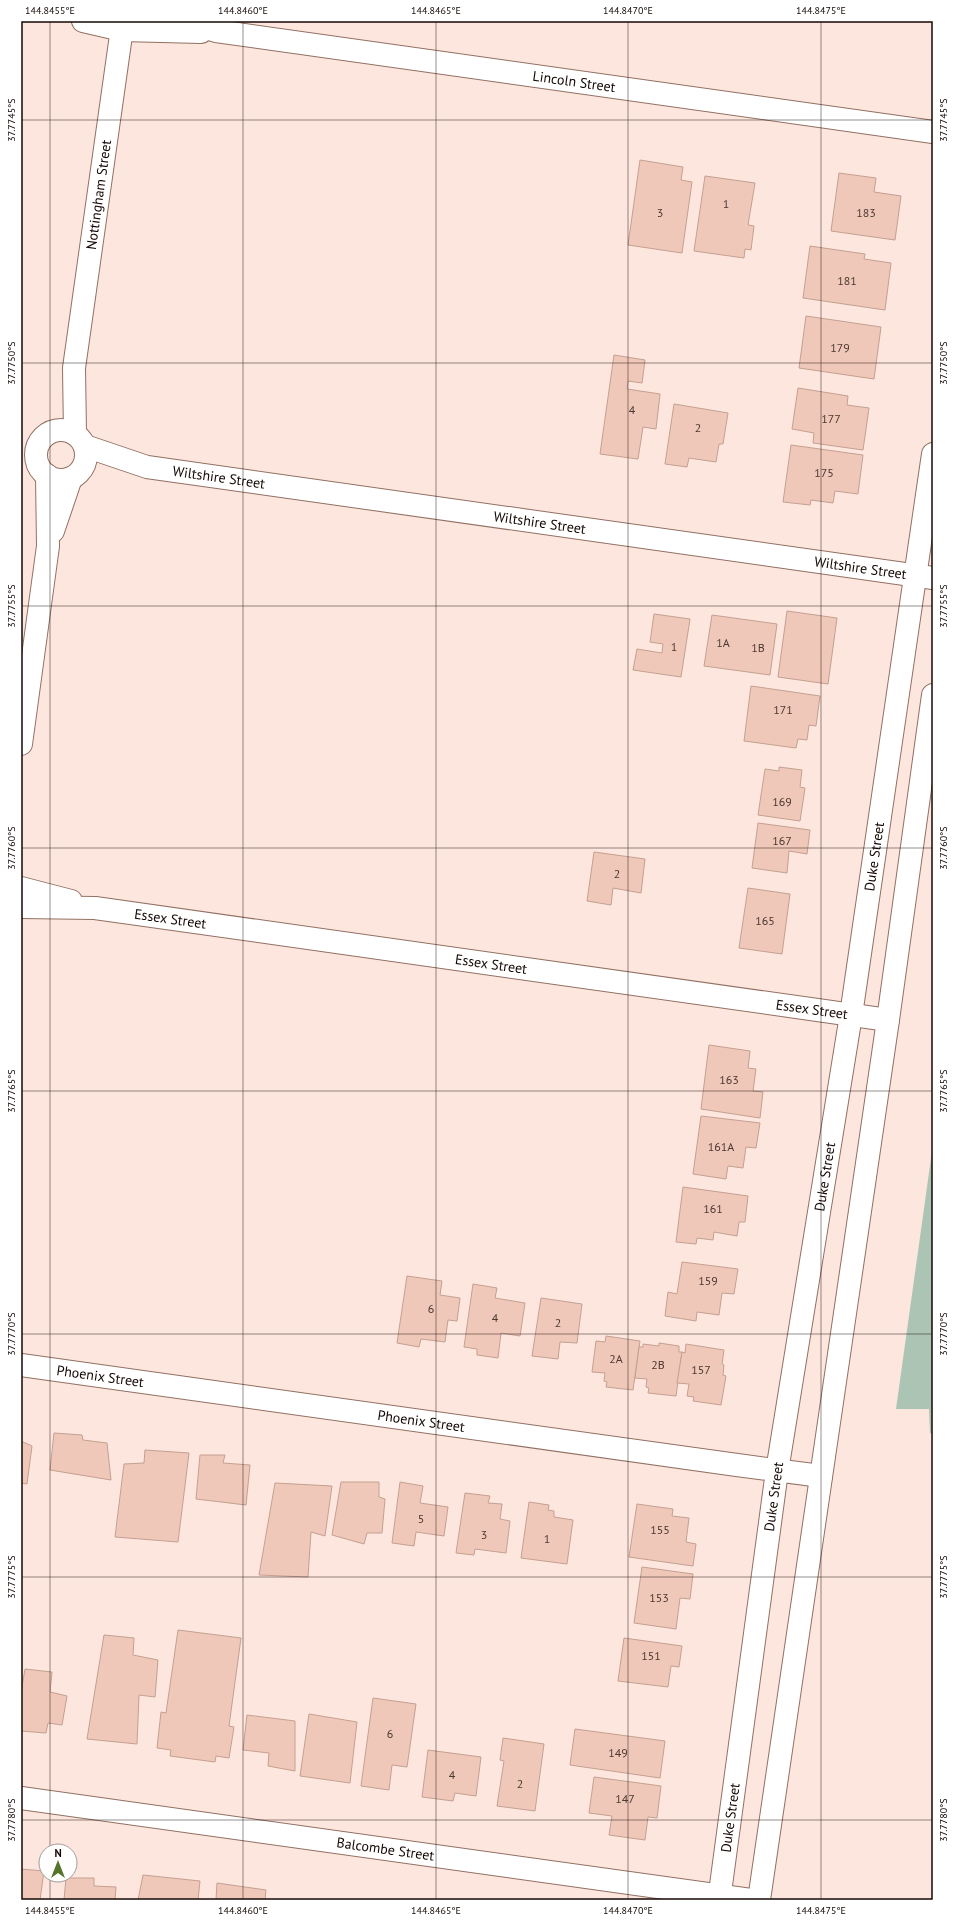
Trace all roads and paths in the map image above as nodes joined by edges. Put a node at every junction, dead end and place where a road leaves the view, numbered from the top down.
1 (84, 21) edge
2 (181, 21) edge
3 (122, 26) edge
4 (216, 31) junction
5 (933, 132) edge
6 (74, 368) junction
7 (48, 435) junction
8 (21, 440) edge
9 (80, 440) junction
10 (933, 454) edge
11 (35, 465) edge
12 (147, 467) junction
13 (76, 474) junction
14 (48, 546) junction
15 (924, 577) edge
16 (933, 695) edge
17 (21, 744) edge
18 (21, 888) edge
19 (21, 906) edge
20 (95, 908) junction
21 (851, 1015) junction
22 (888, 1020) junction
23 (21, 1365) edge
24 (776, 1471) junction
25 (821, 1476) junction
26 (21, 1798) edge
27 (719, 1898) edge
28 (750, 1900) edge
29 (759, 1900) edge

1 - 3 street, Lincoln Street
2 - 4 street, Lincoln Street
3 - 4 street, Lincoln Street
3 - 6 street, Nottingham Street
4 - 5 street, Lincoln Street
6 - 7 street, Nottingham Street
6 - 9 street, Nottingham Street
7 - 8 street
7 - 9 street
7 - 11 street
9 - 12 street, Wiltshire Street
9 - 13 street
10 - 15 street, Duke Street
11 - 13 street
11 - 14 street
12 - 13 street, Wiltshire Street
12 - 15 street, Wiltshire Street
13 - 14 street
14 - 17 street
15 - 21 street, Duke Street
16 - 22 street
18 - 20 street, Essex Street
19 - 20 street, Essex Street
20 - 21 street, Essex Street
21 - 22 street, Essex Street
21 - 24 street, Duke Street
22 - 25 street
23 - 24 street, Phoenix Street
24 - 25 street, Phoenix Street
24 - 27 street, Duke Street
25 - 29 street
26 - 27 street, Balcombe Street
27 - 28 street, Balcombe Street

